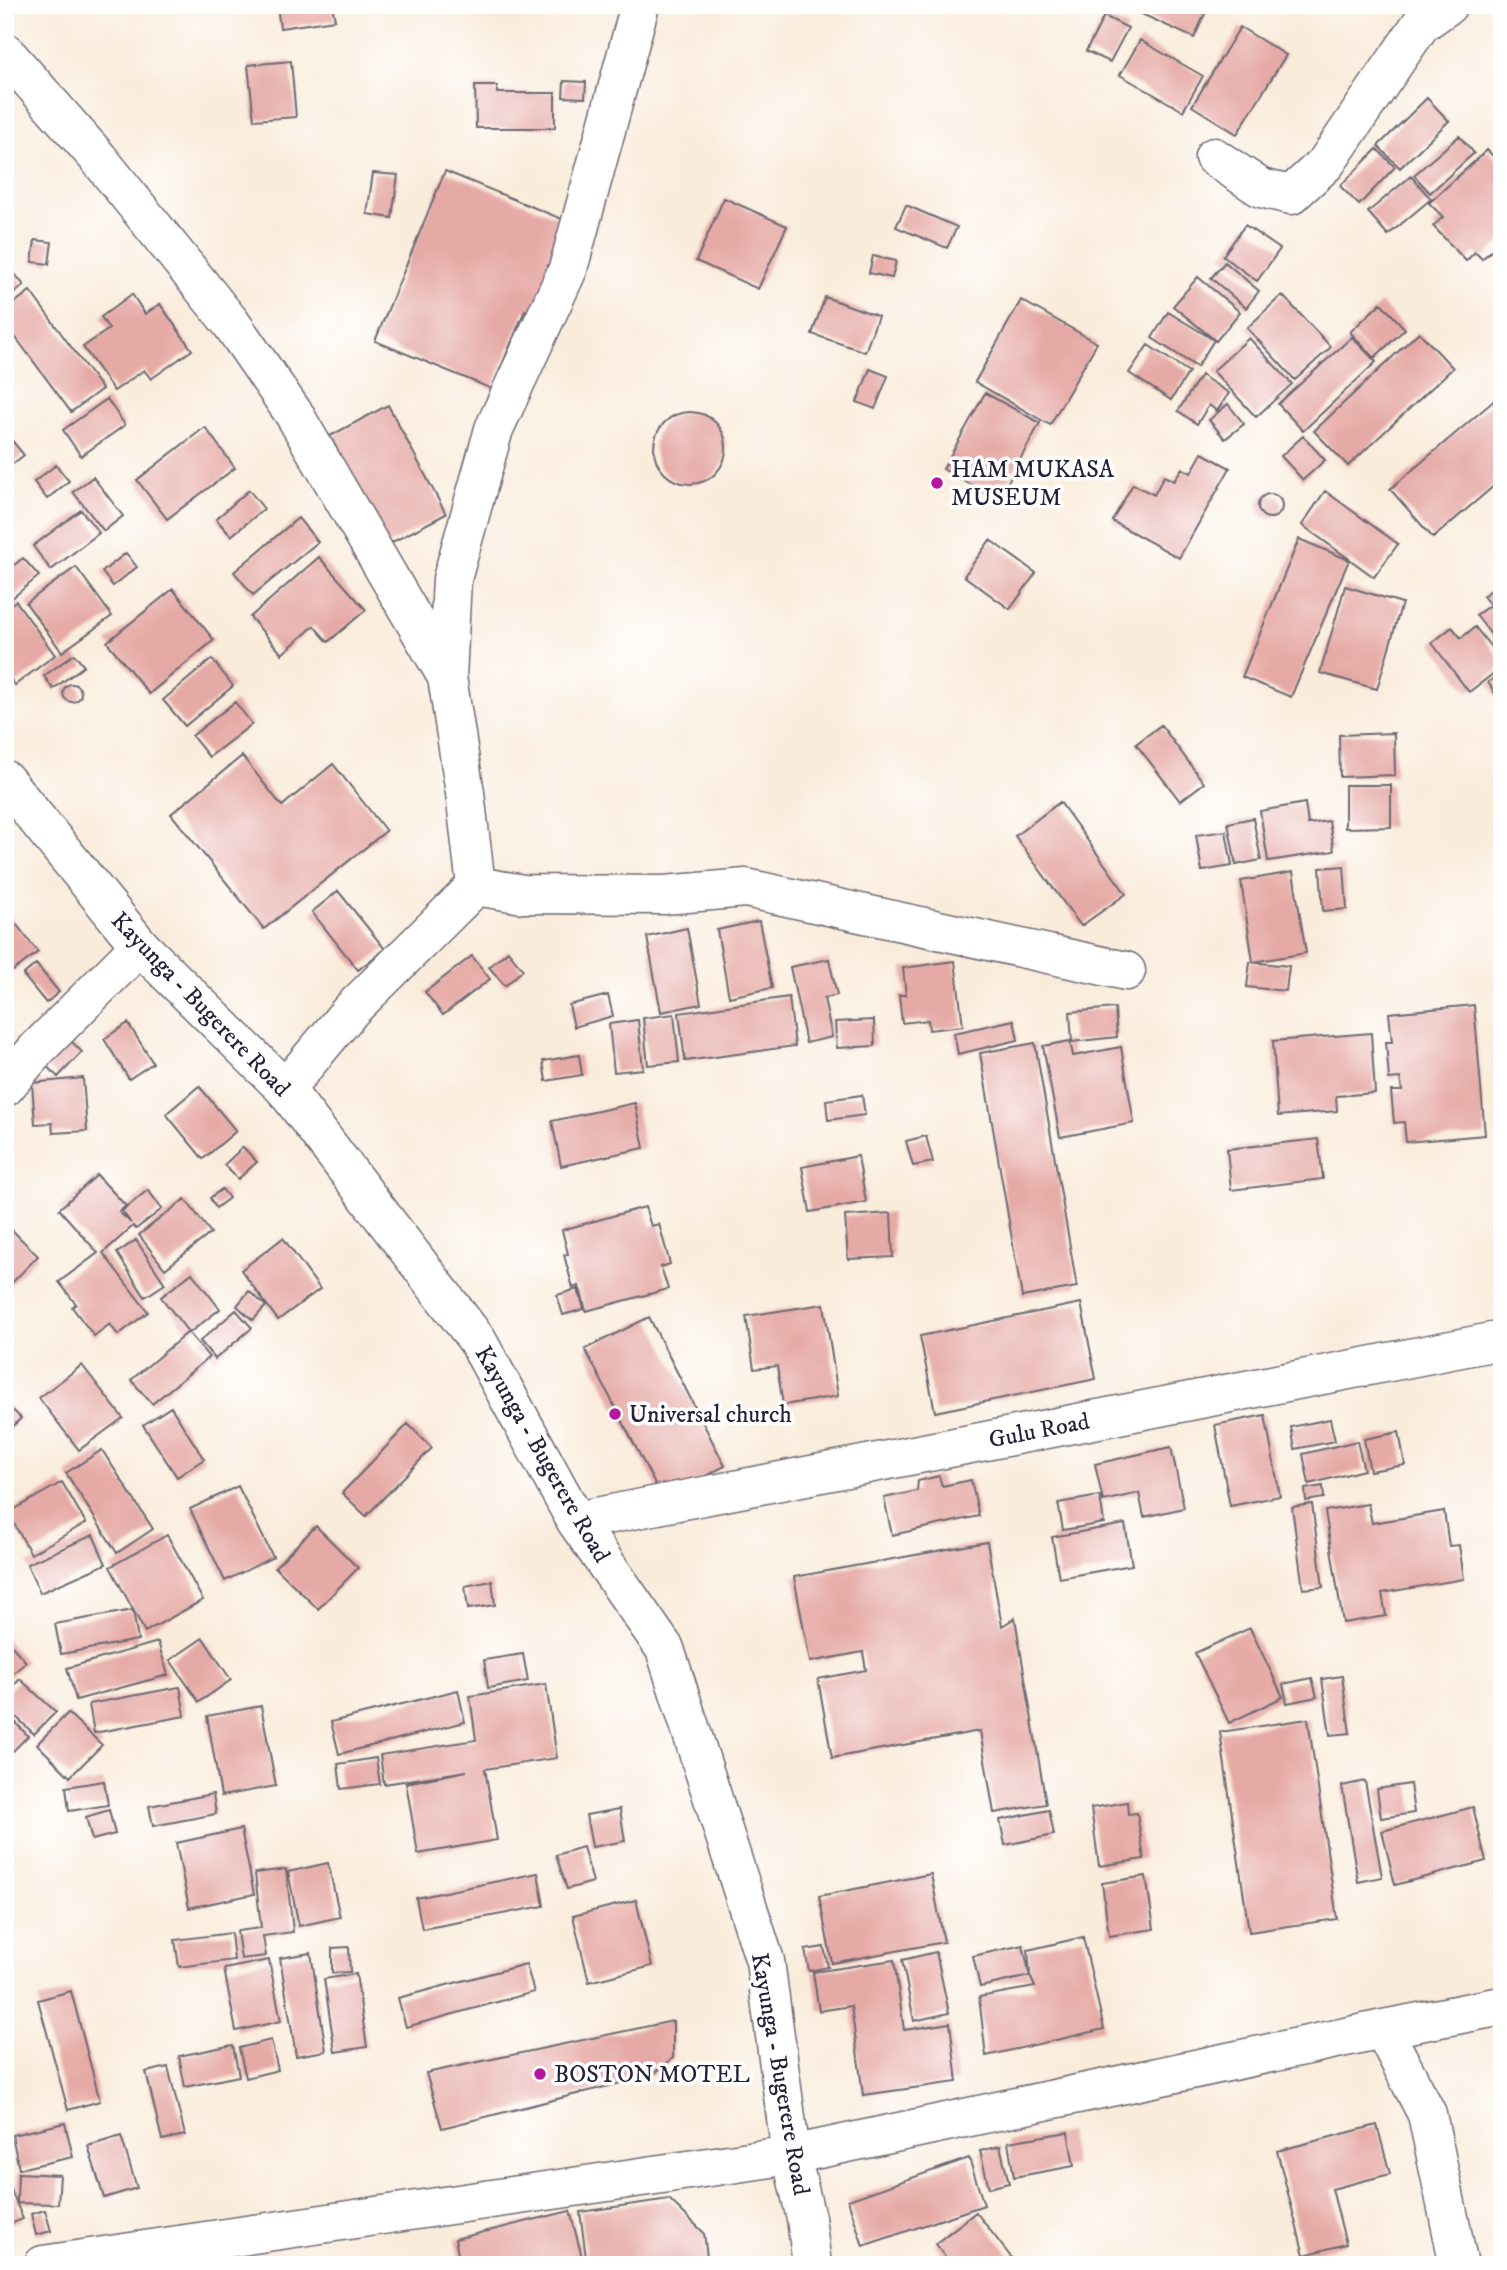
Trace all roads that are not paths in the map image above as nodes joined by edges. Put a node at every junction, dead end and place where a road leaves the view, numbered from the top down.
1 (640, 5) edge
2 (1448, 5) edge
3 (5, 52) edge
4 (1214, 158) dead end
5 (447, 677) junction
6 (5, 780) edge
7 (476, 886) junction
8 (140, 946) junction
9 (1126, 971) dead end
10 (5, 1087) edge
11 (285, 1089) junction
12 (1502, 1340) edge
13 (576, 1521) junction
14 (1502, 2006) edge
15 (1383, 2029) junction
16 (791, 2155) junction
17 (132, 2258) edge
18 (43, 2265) edge
19 (812, 2265) edge
20 (1459, 2265) edge

1 - 5 street
2 - 4 street
3 - 5 street
5 - 7 street
6 - 8 street, Kayunga - Bugerere Road
7 - 9 street
7 - 11 street
8 - 10 street
8 - 11 street, Kayunga - Bugerere Road
11 - 13 street, Kayunga - Bugerere Road
12 - 13 street, Gulu Road
13 - 16 street, Kayunga - Bugerere Road
14 - 15 street
15 - 16 street
15 - 20 street
16 - 17 street
16 - 19 street, Kayunga - Bugerere Road
17 - 18 street

